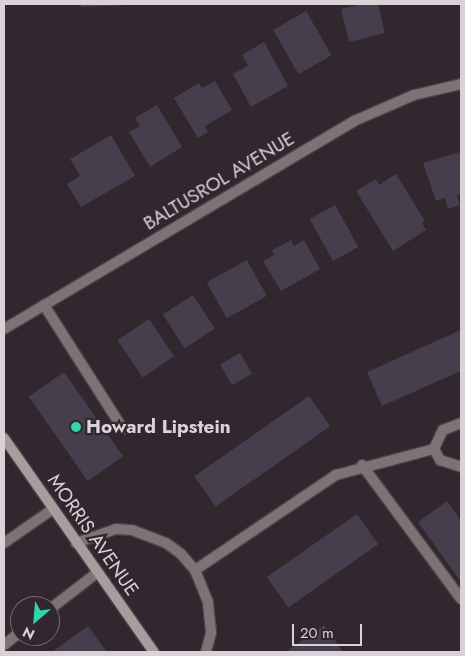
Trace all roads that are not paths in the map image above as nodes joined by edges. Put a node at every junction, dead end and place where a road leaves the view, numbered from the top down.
1 (461, 84) edge
2 (44, 305) junction
3 (4, 329) edge
4 (461, 423) edge
5 (123, 429) dead end
6 (4, 438) edge
7 (434, 449) junction
8 (362, 465) junction
9 (461, 467) edge
10 (53, 509) junction
11 (4, 543) edge
12 (76, 543) junction
13 (194, 570) junction
14 (98, 573) junction
15 (461, 599) edge
16 (60, 602) edge
17 (154, 652) edge
18 (206, 652) edge

1 - 2 street, BALTUSROL AVENUE
2 - 3 street, BALTUSROL AVENUE
2 - 5 street
4 - 7 street
6 - 10 main road, MORRIS AVENUE
7 - 8 street
7 - 9 street
8 - 13 street
8 - 15 street
10 - 11 street
10 - 12 main road, MORRIS AVENUE
12 - 13 street
12 - 14 main road, MORRIS AVENUE
13 - 18 street
14 - 16 street
14 - 17 main road, MORRIS AVENUE

